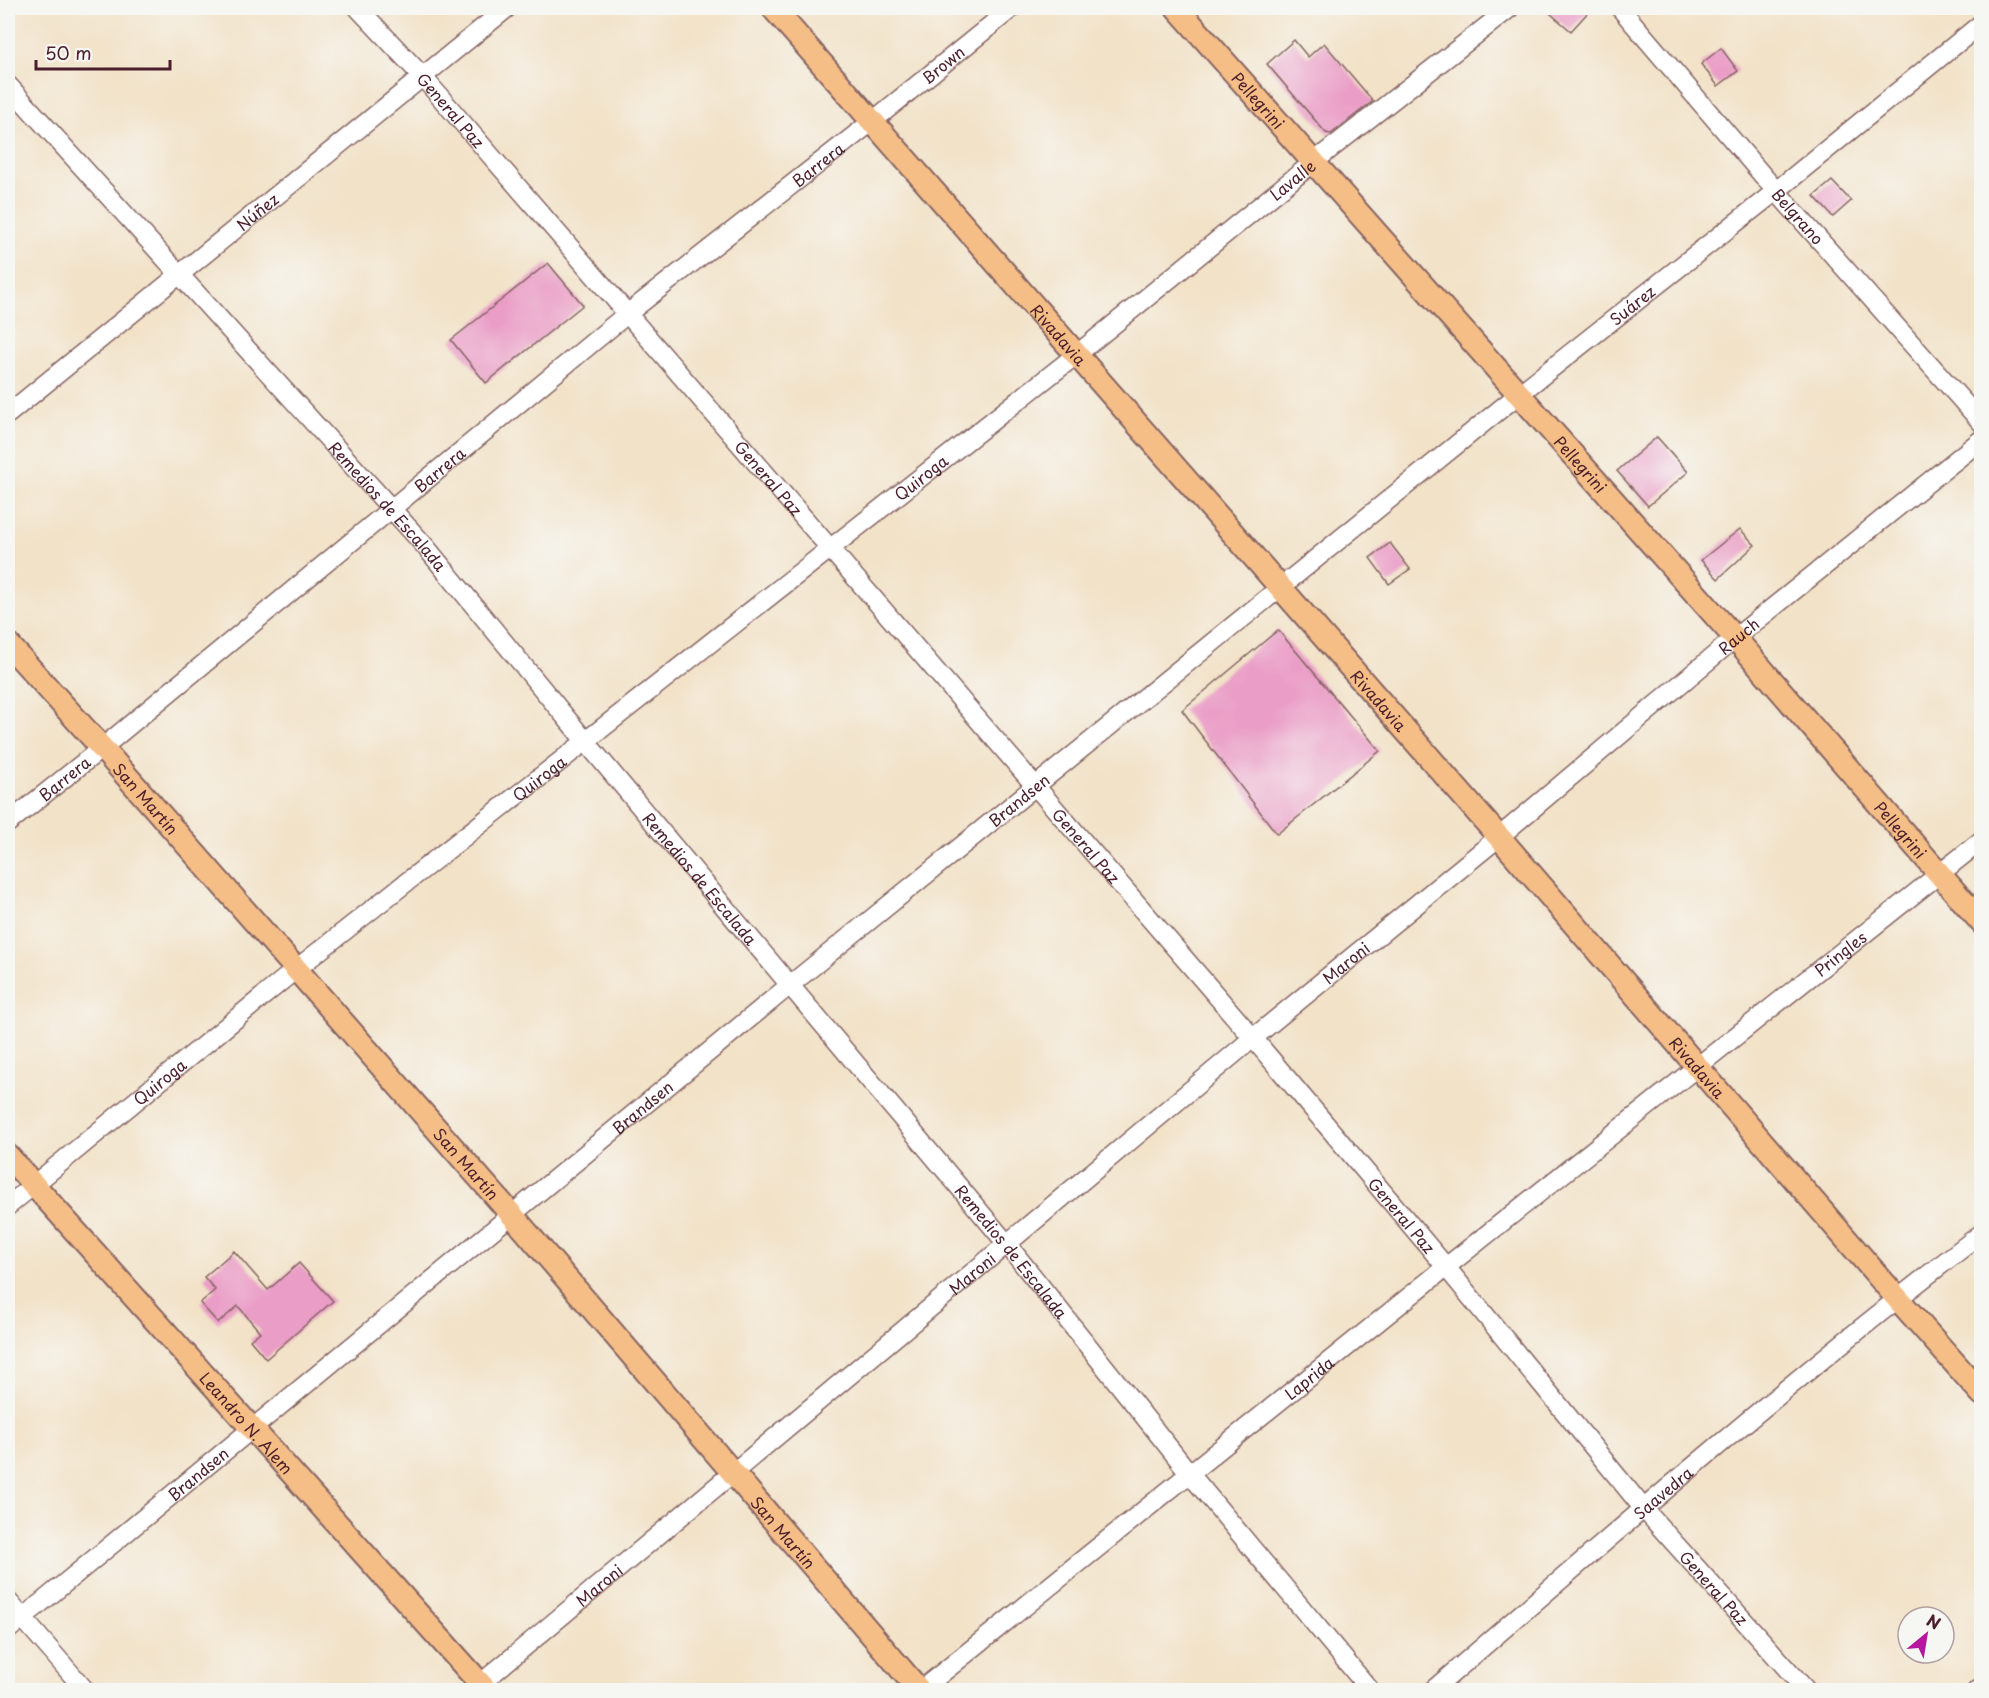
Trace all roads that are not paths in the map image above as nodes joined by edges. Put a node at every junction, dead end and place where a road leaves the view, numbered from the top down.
1 (358, 8) edge
2 (507, 8) edge
3 (773, 8) edge
4 (1012, 8) edge
5 (1178, 8) edge
6 (1510, 8) edge
7 (1620, 8) edge
8 (1982, 23) edge
9 (422, 76) junction
10 (8, 85) edge
11 (874, 120) junction
12 (1315, 161) junction
13 (1776, 190) junction
14 (179, 274) junction
15 (627, 314) junction
16 (1077, 355) junction
17 (1519, 394) junction
18 (8, 414) edge
19 (1982, 423) edge
20 (1982, 439) edge
21 (391, 509) junction
22 (832, 548) junction
23 (1281, 587) junction
24 (1736, 638) junction
25 (8, 644) edge
26 (586, 742) junction
27 (102, 748) junction
28 (1037, 787) junction
29 (8, 823) edge
30 (1499, 837) junction
31 (1982, 840) edge
32 (1940, 874) junction
33 (1982, 923) edge
34 (295, 970) junction
35 (790, 985) junction
36 (1253, 1038) junction
37 (1698, 1068) junction
38 (8, 1156) edge
39 (33, 1186) junction
40 (8, 1206) edge
41 (512, 1215) junction
42 (1982, 1233) edge
43 (1007, 1244) junction
44 (1446, 1267) junction
45 (1897, 1298) junction
46 (1982, 1394) edge
47 (253, 1430) junction
48 (731, 1474) junction
49 (1190, 1474) junction
50 (1643, 1508) junction
51 (8, 1601) edge
52 (22, 1618) junction
53 (8, 1630) edge
54 (480, 1688) edge
55 (85, 1690) edge
56 (920, 1690) edge
57 (1370, 1690) edge
58 (1433, 1690) edge
59 (1806, 1690) edge

1 - 9 street, General Paz
2 - 9 street, Núñez
3 - 11 main road, Rivadavia
4 - 11 street, Brown
5 - 12 main road, Pellegrini
6 - 12 street, Lavalle
7 - 13 street, Belgrano
8 - 13 street, Suárez
9 - 14 street, Núñez
9 - 15 street, General Paz
10 - 14 street, Remedios de Escalada
11 - 15 street, Barrera
11 - 16 main road, Rivadavia
12 - 16 street, Lavalle
12 - 17 main road, Pellegrini
13 - 17 street, Suárez
13 - 19 street, Belgrano
14 - 18 street, Núñez
14 - 21 street, Remedios de Escalada
15 - 21 street, Barrera
15 - 22 street, General Paz
16 - 22 street, Quiroga
16 - 23 main road, Rivadavia
17 - 23 street, Suárez
17 - 24 main road, Pellegrini
20 - 24 street, Rauch
21 - 26 street, Remedios de Escalada
21 - 27 street, Barrera
22 - 26 street, Quiroga
22 - 28 street, General Paz
23 - 28 street, Brandsen
23 - 30 main road, Rivadavia
24 - 30 street, Rauch
24 - 32 main road, Pellegrini
25 - 27 main road, San Martín
26 - 34 street, Quiroga
26 - 35 street, Remedios de Escalada
27 - 29 street, Barrera
27 - 34 main road, San Martín
28 - 35 street, Brandsen
28 - 36 street, General Paz
30 - 36 street, Maroni
30 - 37 main road, Rivadavia
31 - 32 street, Pringles
32 - 33 main road, Pellegrini
32 - 37 street, Pringles
34 - 39 street, Quiroga
34 - 41 main road, San Martín
35 - 41 street, Brandsen
35 - 43 street, Remedios de Escalada
36 - 43 street, Maroni
36 - 44 street, General Paz
37 - 44 street, Laprida
37 - 45 main road, Rivadavia
38 - 39 main road, Leandro N. Alem
39 - 40 street, Quiroga
39 - 47 main road, Leandro N. Alem
41 - 47 street, Brandsen
41 - 48 main road, San Martín
42 - 45 street, Saavedra
43 - 48 street, Maroni
43 - 49 street, Remedios de Escalada
44 - 49 street, Laprida
44 - 50 street, General Paz
45 - 46 main road, Rivadavia
45 - 50 street, Saavedra
47 - 52 street, Brandsen
47 - 54 main road, Leandro N. Alem
48 - 54 street, Maroni
48 - 56 main road, San Martín
49 - 56 street, Laprida
49 - 57 street, Remedios de Escalada
50 - 58 street, Saavedra
50 - 59 street, General Paz
51 - 52 street
52 - 53 street, Brandsen
52 - 55 street

